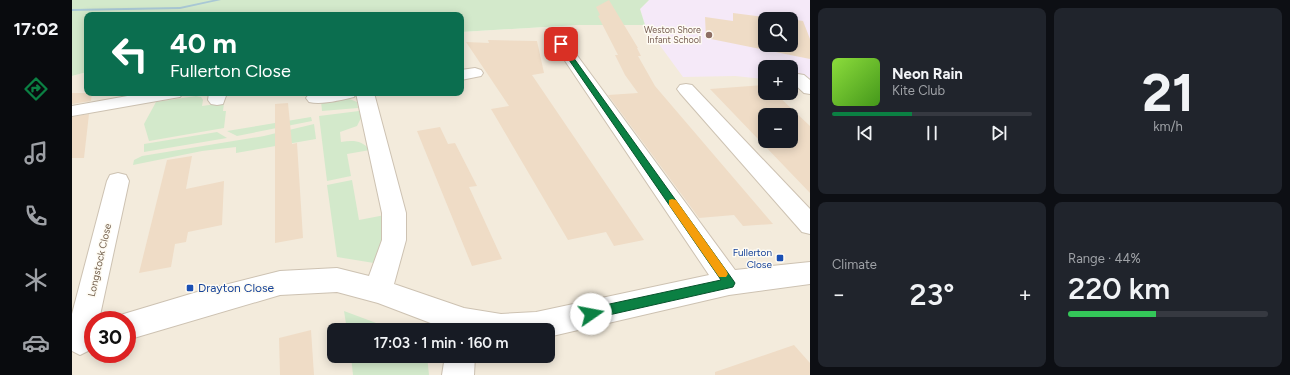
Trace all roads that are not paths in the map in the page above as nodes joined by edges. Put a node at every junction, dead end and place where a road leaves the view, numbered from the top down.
1 (554, 34) dead end
2 (686, 89) dead end
3 (157, 96) edge
4 (328, 96) edge
5 (366, 96) edge
6 (315, 98) dead end
7 (72, 111) edge
8 (118, 181) dead end
9 (810, 225) edge
10 (810, 273) edge
11 (729, 283) junction
12 (378, 291) junction
13 (136, 323) edge
14 (457, 323) edge
15 (549, 323) edge
16 (82, 339) edge
17 (459, 363) edge
18 (458, 375) edge

1 - 11 street
2 - 9 street
3 - 7 street
4 - 6 street
5 - 12 street
8 - 16 street, Longstock Close
10 - 11 street
11 - 15 street
12 - 13 street
12 - 14 street
17 - 18 street

